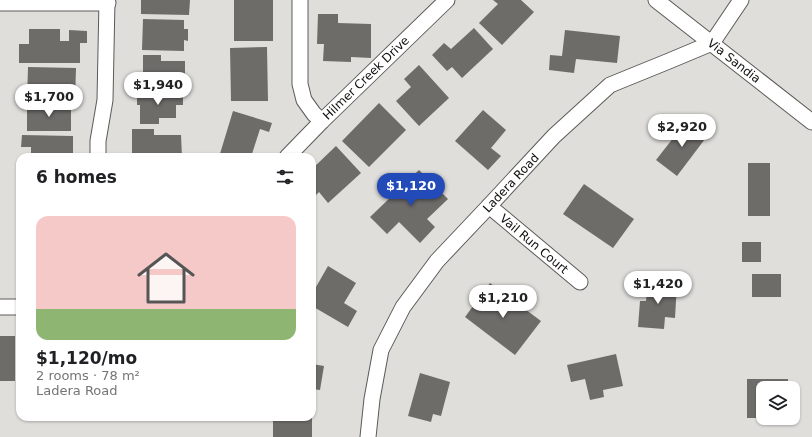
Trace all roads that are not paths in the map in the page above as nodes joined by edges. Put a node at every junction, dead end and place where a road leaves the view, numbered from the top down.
1 (300, 0) edge
2 (447, 0) edge
3 (656, 0) edge
4 (741, 0) edge
5 (108, 2) edge
6 (0, 3) edge
7 (712, 42) junction
8 (322, 121) junction
9 (812, 122) edge
10 (98, 153) edge
11 (291, 153) edge
12 (489, 206) junction
13 (580, 282) dead end
14 (0, 307) edge
15 (16, 307) edge
16 (368, 437) edge

1 - 8 street
2 - 8 street, Hilmer Creek Drive
3 - 7 street, Via Sandia
4 - 7 street
5 - 6 street
5 - 10 street
7 - 9 street, Via Sandia
7 - 12 street, Ladera Road
8 - 11 street, Hilmer Creek Drive
12 - 13 street, Vail Run Court
12 - 16 street, Ladera Road
14 - 15 street

